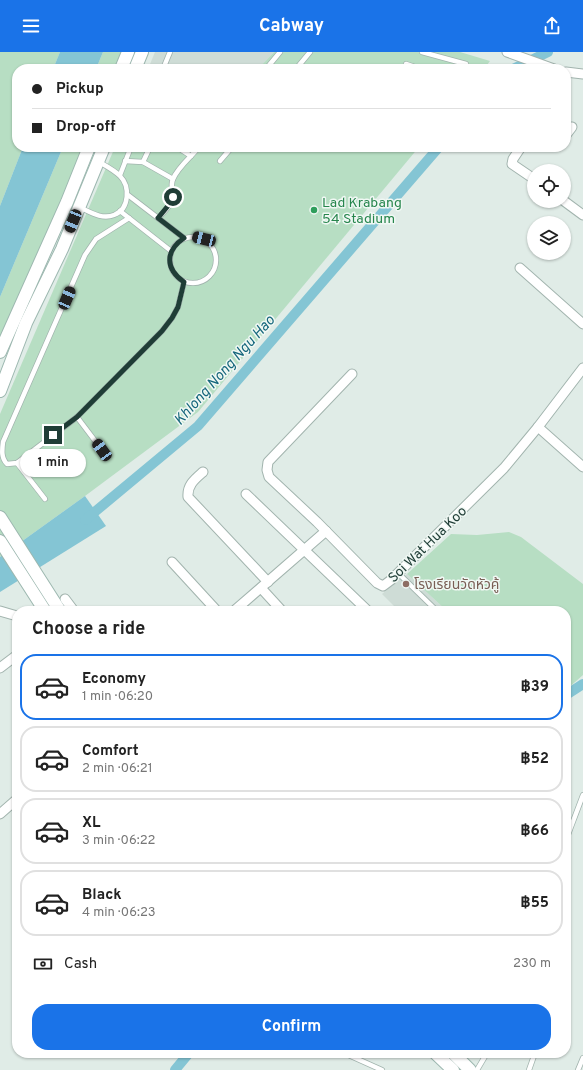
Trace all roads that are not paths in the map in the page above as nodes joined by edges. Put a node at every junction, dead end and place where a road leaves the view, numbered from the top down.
1 (128, 52) edge
2 (142, 52) edge
3 (170, 52) edge
4 (280, 52) edge
5 (310, 52) edge
6 (422, 52) edge
7 (507, 52) edge
8 (123, 64) edge
9 (137, 64) edge
10 (165, 64) edge
11 (270, 64) edge
12 (300, 64) edge
13 (466, 64) edge
14 (540, 64) edge
15 (571, 73) edge
16 (583, 74) edge
17 (87, 152) edge
18 (102, 152) edge
19 (129, 152) edge
20 (148, 152) edge
21 (185, 152) edge
22 (195, 152) edge
23 (228, 152) edge
24 (518, 152) edge
25 (191, 156) junction
26 (126, 161) junction
27 (220, 161) dead end
28 (98, 162) junction
29 (143, 162) junction
30 (527, 174) edge
31 (120, 175) junction
32 (173, 179) junction
33 (128, 195) junction
34 (571, 206) edge
35 (79, 207) junction
36 (120, 212) junction
37 (583, 215) edge
38 (129, 218) junction
39 (158, 218) junction
40 (184, 238) junction
41 (171, 251) junction
42 (520, 268) dead end
43 (184, 282) junction
44 (583, 324) edge
45 (0, 352) edge
46 (583, 368) edge
47 (352, 374) dead end
48 (0, 391) edge
49 (77, 417) junction
50 (538, 427) junction
51 (102, 450) dead end
52 (17, 462) junction
53 (583, 467) edge
54 (203, 472) dead end
55 (246, 494) dead end
56 (45, 498) dead end
57 (0, 517) edge
58 (326, 531) junction
59 (0, 541) edge
60 (304, 550) junction
61 (172, 562) dead end
62 (398, 574) junction
63 (264, 585) junction
64 (65, 599) dead end
65 (42, 606) edge
66 (57, 606) edge
67 (70, 606) edge
68 (212, 606) edge
69 (240, 606) edge
70 (279, 606) edge
71 (363, 606) edge
72 (433, 606) edge
73 (0, 612) edge
74 (12, 615) edge
75 (12, 659) edge
76 (0, 668) edge
77 (583, 794) edge
78 (12, 803) edge
79 (0, 814) edge
80 (571, 826) edge
81 (355, 1058) edge
82 (440, 1058) edge
83 (458, 1058) edge
84 (484, 1058) edge
85 (533, 1058) edge
86 (583, 1058) edge
87 (382, 1070) edge
88 (453, 1070) edge
89 (470, 1070) edge
90 (477, 1070) edge
91 (529, 1070) edge
92 (578, 1070) edge

1 - 8 main road
2 - 9 main road
3 - 10 lane
4 - 11 lane
5 - 12 lane
6 - 13 lane
7 - 14 street
15 - 16 street
17 - 45 main road
18 - 28 main road
19 - 26 lane
20 - 29 lane
21 - 25 lane
22 - 25 lane
23 - 27 lane
24 - 30 street
25 - 32 lane
26 - 29 lane
26 - 31 lane
28 - 31 lane
28 - 35 main road
29 - 32 lane
31 - 33 lane
32 - 39 lane
33 - 36 lane
33 - 39 lane
34 - 37 street
35 - 36 lane
35 - 48 main road
36 - 38 lane
38 - 41 lane
38 - 52 lane
39 - 40 lane
40 - 41 lane
40 - 43 lane
41 - 43 lane
42 - 44 street
43 - 49 lane
46 - 50 street, Soi Wat Hua Koo
47 - 58 street, Soi Wat Hua Koo
49 - 51 lane
49 - 52 lane
50 - 53 street
50 - 62 street, Soi Wat Hua Koo
52 - 56 lane
54 - 63 street
55 - 60 street
57 - 66 main road
58 - 60 street
58 - 62 street, Soi Wat Hua Koo
59 - 65 main road
60 - 63 street
60 - 71 street
61 - 68 street
62 - 72 lane
63 - 69 street
63 - 70 street
64 - 67 street
73 - 74 street
75 - 76 street
77 - 80 lane
78 - 79 street
81 - 87 lane
82 - 88 main road
83 - 89 main road
84 - 90 lane
85 - 91 lane
86 - 92 lane

